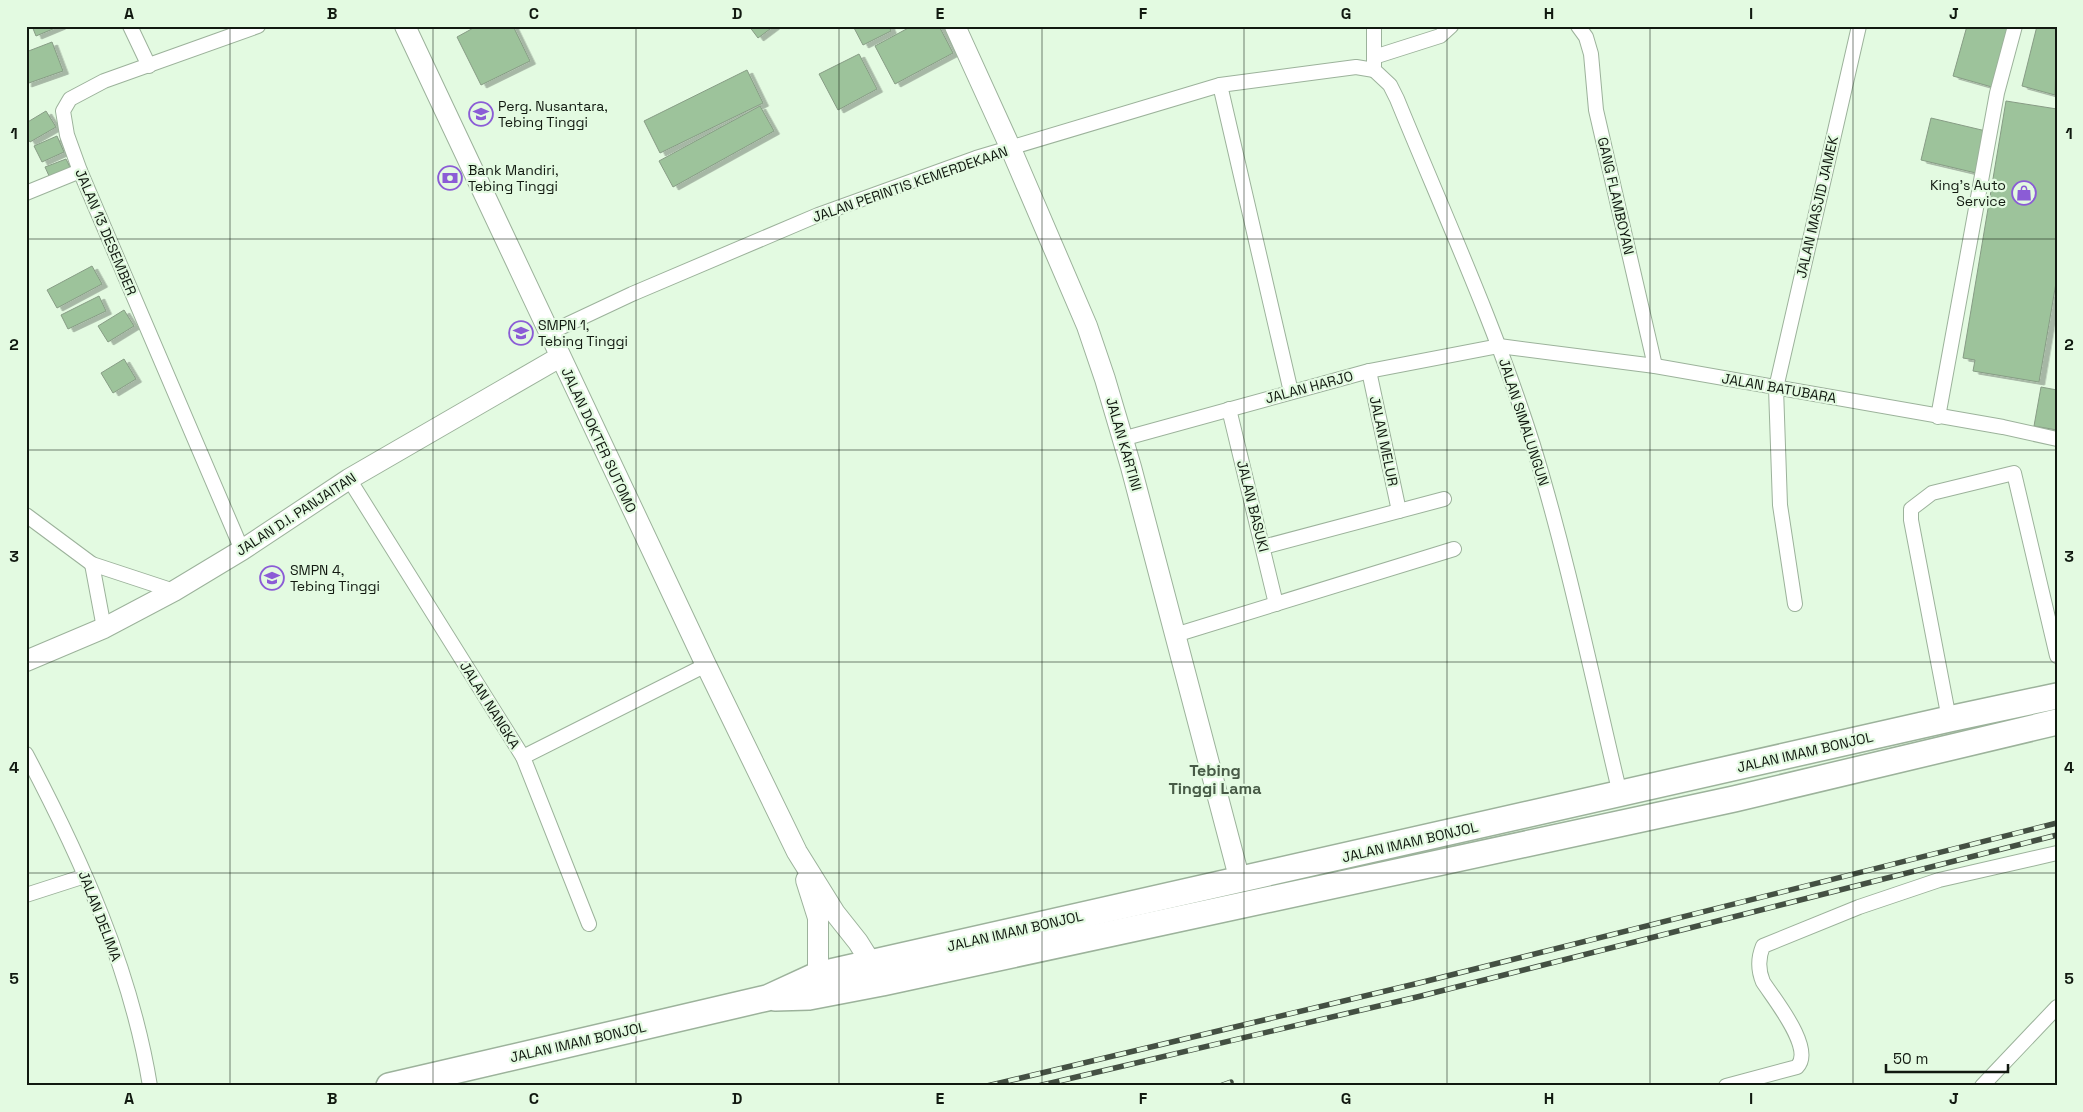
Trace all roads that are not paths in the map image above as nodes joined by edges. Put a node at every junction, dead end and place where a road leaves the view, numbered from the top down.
1 (130, 26) edge
2 (258, 26) edge
3 (405, 26) edge
4 (955, 26) edge
5 (1374, 26) edge
6 (1452, 26) edge
7 (1578, 26) edge
8 (1859, 26) edge
9 (2015, 26) edge
10 (1374, 64) junction
11 (149, 66) junction
12 (1220, 86) junction
13 (1011, 149) junction
14 (80, 171) junction
15 (26, 193) edge
16 (548, 333) junction
17 (1499, 346) junction
18 (560, 357) junction
19 (1656, 366) junction
20 (1369, 371) junction
21 (1776, 388) junction
22 (1291, 392) junction
23 (1229, 409) junction
24 (1938, 417) junction
25 (1122, 438) junction
26 (2057, 439) edge
27 (348, 479) junction
28 (1444, 499) dead end
29 (1399, 511) junction
30 (26, 515) edge
31 (1262, 547) junction
32 (1454, 549) dead end
33 (242, 550) junction
34 (92, 564) junction
35 (174, 591) junction
36 (1276, 604) junction
37 (1795, 604) dead end
38 (104, 628) junction
39 (1175, 635) junction
40 (2057, 656) edge
41 (26, 661) edge
42 (706, 665) junction
43 (2057, 696) edge
44 (1949, 719) junction
45 (2057, 722) edge
46 (26, 754) edge
47 (523, 757) junction
48 (1620, 794) junction
49 (797, 852) junction
50 (2057, 853) edge
51 (85, 876) junction
52 (1244, 892) junction
53 (26, 895) edge
54 (589, 924) dead end
55 (878, 973) junction
56 (818, 985) junction
57 (2057, 1007) edge
58 (150, 1086) edge
59 (389, 1086) edge
60 (1726, 1086) edge
61 (1982, 1086) edge

1 - 11 street
2 - 11 street, JALAN 13 DESEMBER
3 - 16 street, JALAN DOKTER SUTOMO
4 - 13 street, JALAN KARTINI
5 - 10 street
6 - 10 street
7 - 19 street, GANG FLAMBOYAN
8 - 21 street, JALAN MASJID JAMEK
9 - 24 street
10 - 12 street, JALAN PERINTIS KEMERDEKAAN
10 - 17 street, JALAN SIMALUNGUN
11 - 14 street, JALAN 13 DESEMBER
12 - 13 street, JALAN PERINTIS KEMERDEKAAN
12 - 22 street
13 - 16 street, JALAN PERINTIS KEMERDEKAAN
13 - 25 street, JALAN KARTINI
14 - 15 street
14 - 33 street, JALAN 13 DESEMBER
16 - 18 street, JALAN DOKTER SUTOMO
17 - 19 street, JALAN BATUBARA
17 - 20 street, JALAN HARJO
17 - 48 street, JALAN SIMALUNGUN
18 - 27 street, JALAN D.I. PANJAITAN
18 - 42 street, JALAN DOKTER SUTOMO
19 - 21 street, JALAN BATUBARA
20 - 22 street, JALAN HARJO
20 - 29 street, JALAN MELUR
21 - 24 street, JALAN BATUBARA
21 - 37 street, JALAN MASJID JAMEK
22 - 23 street, JALAN HARJO
23 - 25 street, JALAN HARJO
23 - 31 street, JALAN BASUKI
24 - 26 street, JALAN BATUBARA
25 - 39 street, JALAN KARTINI
27 - 33 street, JALAN D.I. PANJAITAN
27 - 47 street, JALAN NANGKA
28 - 29 street
29 - 31 street
30 - 34 street
31 - 36 street, JALAN BASUKI
32 - 36 street
33 - 35 street, JALAN D.I. PANJAITAN
34 - 35 street
34 - 38 street
35 - 38 street, JALAN D.I. PANJAITAN
36 - 39 street
38 - 41 street, JALAN D.I. PANJAITAN
39 - 52 street, JALAN KARTINI
40 - 44 street
42 - 47 street, JALAN NANGKA
42 - 49 street, JALAN DOKTER SUTOMO
43 - 44 highway, JALAN IMAM BONJOL
44 - 48 highway, JALAN IMAM BONJOL
45 - 52 highway, JALAN IMAM BONJOL
46 - 51 street, JALAN DELIMA
47 - 54 street
48 - 52 highway, JALAN IMAM BONJOL
49 - 55 street, JALAN DOKTER SUTOMO
49 - 56 street, JALAN DOKTER SUTOMO
50 - 60 street
51 - 53 street
51 - 58 street, JALAN DELIMA
52 - 55 highway, JALAN IMAM BONJOL
55 - 56 highway, JALAN IMAM BONJOL
56 - 59 highway, JALAN IMAM BONJOL
57 - 61 street

